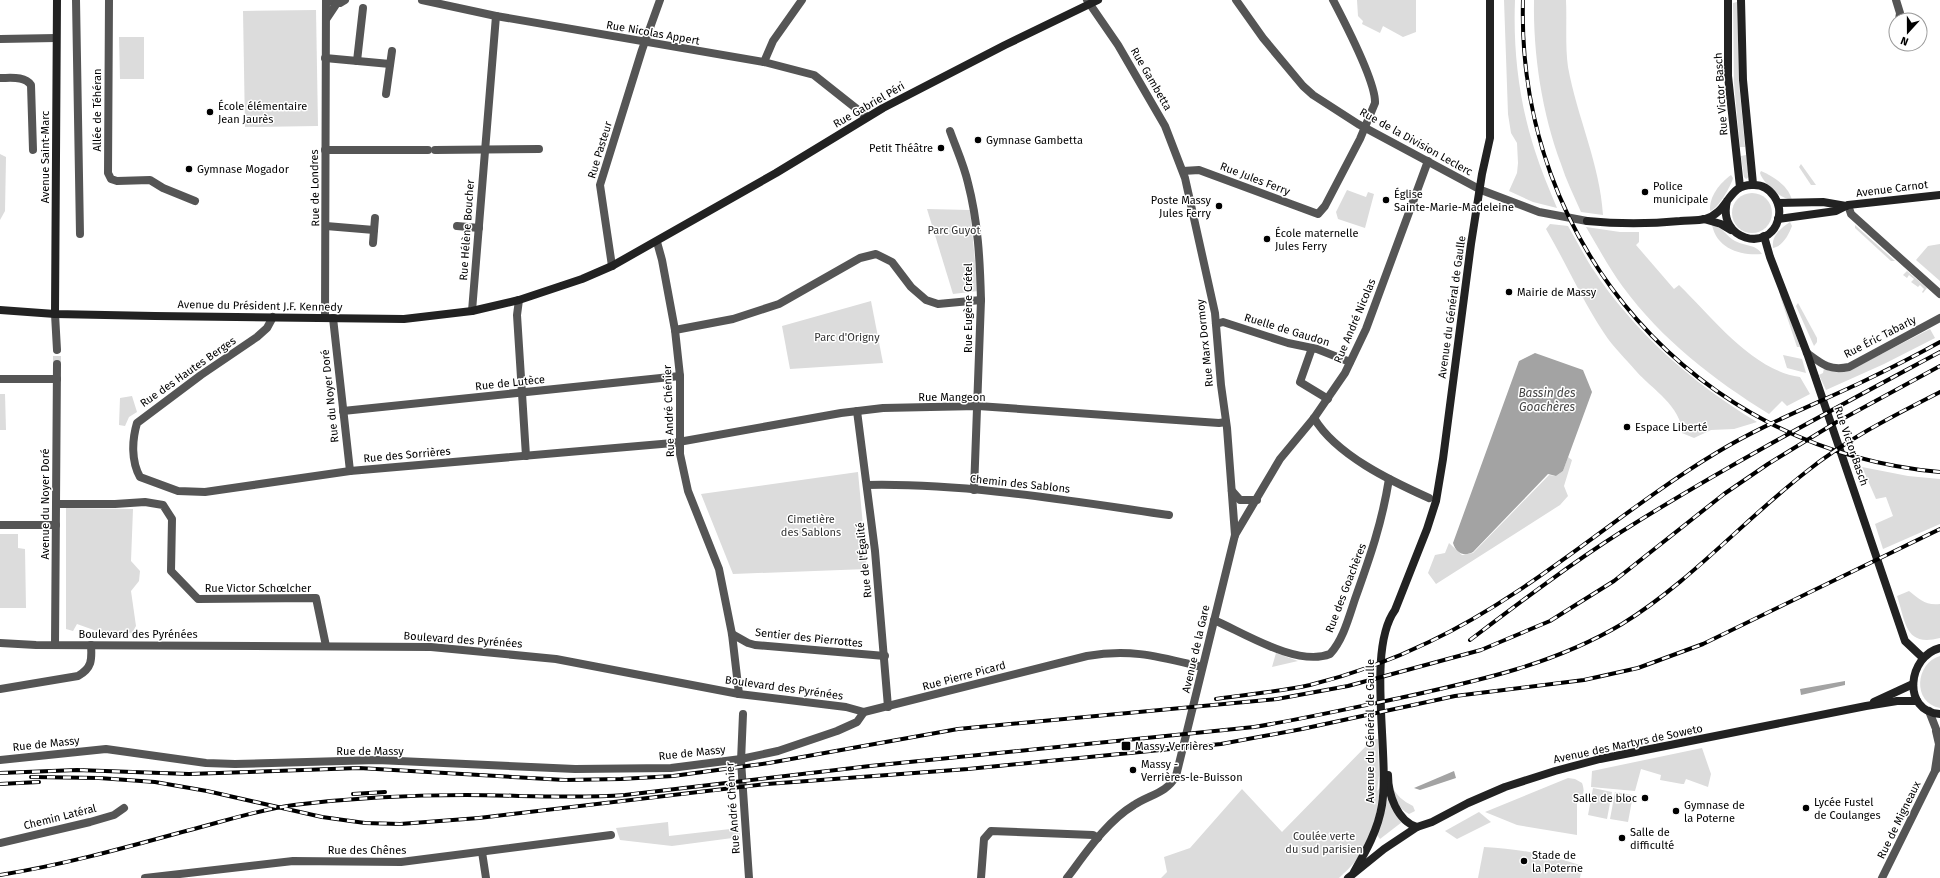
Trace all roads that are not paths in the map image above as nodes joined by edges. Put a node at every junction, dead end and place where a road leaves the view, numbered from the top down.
1 (57, 0) edge
2 (76, 0) edge
3 (108, 0) edge
4 (326, 0) edge
5 (345, 0) edge
6 (422, 0) edge
7 (660, 0) edge
8 (802, 0) edge
9 (1098, 0) edge
10 (1236, 0) edge
11 (1333, 0) edge
12 (1490, 0) edge
13 (1728, 0) edge
14 (1741, 0) edge
15 (1896, 0) edge
16 (333, 2) edge
17 (1089, 2) edge
18 (363, 8) dead end
19 (1900, 12) edge
20 (496, 16) junction
21 (326, 19) junction
22 (56, 38) junction
23 (0, 39) edge
24 (644, 42) junction
25 (392, 52) dead end
26 (325, 58) junction
27 (357, 61) junction
28 (764, 62) junction
29 (390, 64) junction
30 (1, 78) edge
31 (386, 94) dead end
32 (867, 117) junction
33 (1365, 128) junction
34 (950, 130) dead end
35 (540, 149) dead end
36 (33, 150) dead end
37 (325, 150) junction
38 (484, 150) junction
39 (1428, 161) junction
40 (1183, 171) junction
41 (1753, 184) junction
42 (1740, 187) junction
43 (1481, 190) junction
44 (1940, 195) edge
45 (195, 201) dead end
46 (1727, 201) junction
47 (1778, 203) junction
48 (1847, 206) junction
49 (375, 218) dead end
50 (1704, 219) junction
51 (1778, 219) junction
52 (326, 226) junction
53 (457, 226) dead end
54 (480, 228) junction
55 (374, 230) junction
56 (1733, 231) junction
57 (80, 234) dead end
58 (1764, 236) junction
59 (657, 242) junction
60 (373, 243) dead end
61 (612, 266) junction
62 (1940, 294) edge
63 (519, 300) junction
64 (981, 300) junction
65 (0, 310) edge
66 (472, 311) junction
67 (55, 314) junction
68 (273, 317) junction
69 (329, 318) junction
70 (1940, 318) edge
71 (1216, 324) junction
72 (675, 330) junction
73 (1312, 348) junction
74 (57, 350) tunnel mouth
75 (1808, 353) junction
76 (1350, 362) junction
77 (57, 364) tunnel mouth
78 (680, 376) junction
79 (0, 379) edge
80 (57, 379) junction
81 (521, 393) junction
82 (1328, 399) junction
83 (978, 406) junction
84 (343, 411) junction
85 (857, 411) junction
86 (1314, 418) junction
87 (1226, 422) junction
88 (680, 441) junction
89 (526, 456) junction
90 (350, 472) junction
91 (140, 477) joint
92 (1389, 479) junction
93 (867, 485) junction
94 (974, 490) junction
95 (1231, 491) junction
96 (1429, 498) dead end
97 (1257, 500) junction
98 (56, 504) junction
99 (1169, 515) dead end
100 (0, 525) edge
101 (56, 525) junction
102 (1235, 536) junction
103 (1395, 610) junction
104 (1214, 620) junction
105 (732, 634) junction
106 (0, 643) edge
107 (55, 645) junction
108 (91, 645) junction
109 (326, 646) junction
110 (1940, 648) edge
111 (885, 656) junction
112 (1923, 658) junction
113 (1202, 667) junction
114 (1913, 684) junction
115 (0, 689) edge
116 (739, 694) junction
117 (1917, 701) junction
118 (1866, 706) junction
119 (888, 707) junction
120 (1929, 711) junction
121 (864, 712) junction
122 (743, 714) dead end
123 (1940, 714) edge
124 (1938, 734) edge
125 (741, 759) junction
126 (0, 760) edge
127 (1938, 768) edge
128 (124, 808) dead end
129 (1416, 827) junction
130 (611, 835) dead end
131 (1098, 838) junction
132 (0, 843) edge
133 (482, 852) junction
134 (1354, 872) junction
135 (145, 878) edge
136 (486, 878) edge
137 (749, 878) edge
138 (981, 878) edge
139 (1067, 878) edge
140 (1348, 878) edge
141 (1882, 878) edge

1 - 22 street, Avenue Saint-Marc
2 - 57 street
3 - 45 street, Allée de Téhéran
4 - 21 street, Rue de Londres
5 - 16 street
6 - 20 street, Rue Nicolas Appert
7 - 24 street, Rue Pasteur
8 - 28 street
9 - 17 street, Rue Gabriel Péri
10 - 33 street, Rue de la Division Leclerc
11 - 33 street
12 - 43 street, Avenue du Général de Gaulle
13 - 42 street, Rue Victor Basch
14 - 41 street, Rue Victor Basch
15 - 19 street
16 - 21 street
17 - 32 street, Rue Gabriel Péri
17 - 40 street, Rue Gambetta
18 - 27 street
20 - 24 street, Rue Nicolas Appert
20 - 38 street, Rue Hélène Boucher
21 - 26 street, Rue de Londres
22 - 23 street
22 - 67 street, Avenue Saint-Marc
24 - 28 street, Rue Nicolas Appert
24 - 61 street, Rue Pasteur
25 - 29 street
26 - 27 street
26 - 37 street, Rue de Londres
27 - 29 street
28 - 32 street, Rue Nicolas Appert
29 - 31 street
30 - 36 street
32 - 59 street, Rue Gabriel Péri
33 - 39 street, Rue de la Division Leclerc
33 - 40 street, Rue Jules Ferry
34 - 64 street, Rue Eugène Crétel
35 - 38 street
37 - 38 street
37 - 52 street, Rue de Londres
38 - 54 street, Rue Hélène Boucher
39 - 43 street, Rue de la Division Leclerc
39 - 76 street, Rue André Nicolas
40 - 71 street, Rue Marx Dormoy
41 - 42 street
41 - 47 street
42 - 46 street
43 - 50 street, Rue de la Division Leclerc
43 - 103 street, Avenue du Général de Gaulle
44 - 48 street, Avenue Carnot
46 - 50 street, Rue de la Division Leclerc
46 - 56 street
47 - 48 street, Avenue Carnot
47 - 51 street
48 - 51 street, Avenue Carnot
48 - 62 street
49 - 55 street
50 - 56 street, Rue de la Division Leclerc
51 - 58 street
52 - 55 street
52 - 69 street, Rue de Londres
53 - 54 street
54 - 66 street, Rue Hélène Boucher
55 - 60 street
56 - 58 street
58 - 75 street, Rue Victor Basch
59 - 61 street, Rue Gabriel Péri
59 - 72 street, Rue André Chénier
61 - 63 street, Avenue du Président J.F. Kennedy
63 - 66 street, Avenue du Président J.F. Kennedy
63 - 81 street
64 - 72 street
64 - 83 street, Rue Eugène Crétel
65 - 67 street, Avenue du Président J.F. Kennedy
66 - 69 street, Avenue du Président J.F. Kennedy
67 - 68 street, Avenue du Président J.F. Kennedy
67 - 74 street
68 - 69 street, Avenue du Président J.F. Kennedy
68 - 91 street, Rue des Hautes Berges
69 - 84 street, Rue du Noyer Doré
70 - 75 street, Rue Éric Tabarly
71 - 73 street, Ruelle de Gaudon
71 - 87 street, Rue Marx Dormoy
72 - 78 street, Rue André Chénier
73 - 76 street, Ruelle de Gaudon
73 - 82 street
75 - 112 street, Rue Victor Basch
76 - 82 street, Rue André Nicolas
77 - 80 street, Avenue du Noyer Doré
78 - 81 street, Rue de Lutèce
78 - 88 street, Rue André Chénier
79 - 80 street
80 - 98 street, Avenue du Noyer Doré
81 - 84 street, Rue de Lutèce
81 - 89 street
82 - 86 street, Rue André Nicolas
83 - 85 street, Rue Mangeon
83 - 87 street, Rue Mangeon
83 - 94 street, Rue Eugène Crétel
84 - 90 street, Rue du Noyer Doré
85 - 88 street, Rue Mangeon
85 - 93 street, Rue de l'Égalité
86 - 92 street
86 - 97 street, Rue André Nicolas
87 - 95 street, Rue Marx Dormoy
88 - 89 street, Rue des Sorrières
88 - 105 street, Rue André Chénier
89 - 90 street, Rue des Sorrières
90 - 91 street, Rue des Sorrières
92 - 96 street
92 - 104 street, Rue des Goachères
93 - 94 street, Chemin des Sablons
93 - 111 street, Rue de l'Égalité
94 - 99 street, Chemin des Sablons
95 - 97 street
95 - 102 street, Rue Marx Dormoy
97 - 102 street, Rue André Nicolas
98 - 101 street, Avenue du Noyer Doré
98 - 109 street, Rue Victor Schœlcher
100 - 101 street
101 - 107 street, Avenue du Noyer Doré
102 - 104 street, Avenue de la Gare
103 - 129 street, Avenue du Général de Gaulle
103 - 134 street, Avenue du Général de Gaulle
104 - 113 street, Avenue de la Gare
105 - 111 street, Sentier des Pierrottes
105 - 116 street, Rue André Chénier
106 - 107 street, Boulevard des Pyrénées
107 - 108 street, Boulevard des Pyrénées
108 - 109 street, Boulevard des Pyrénées
108 - 115 street
109 - 116 street, Boulevard des Pyrénées
110 - 112 street
111 - 119 street, Rue de l'Égalité
112 - 114 street
113 - 119 street, Rue Pierre Picard
113 - 131 street, Avenue de la Gare
114 - 117 street
114 - 118 street, Avenue des Martyrs de Soweto
116 - 121 street, Boulevard des Pyrénées
117 - 118 street, Avenue des Martyrs de Soweto
117 - 120 street
118 - 129 street, Avenue des Martyrs de Soweto
119 - 121 street, Rue Pierre Picard
120 - 123 street
120 - 124 street, Rue de Migneaux
121 - 125 street
122 - 125 street, Rue André Chénier
124 - 127 street, Rue de Migneaux
125 - 126 street, Rue de Massy
125 - 137 street, Rue André Chénier
127 - 141 street, Rue de Migneaux
128 - 132 street, Chemin Latéral
129 - 134 street, Avenue des Martyrs de Soweto
130 - 133 street, Rue des Chênes
131 - 138 street
131 - 139 street, Avenue de la Gare
133 - 135 street, Rue des Chênes
133 - 136 street
134 - 140 street, Avenue des Martyrs de Soweto

